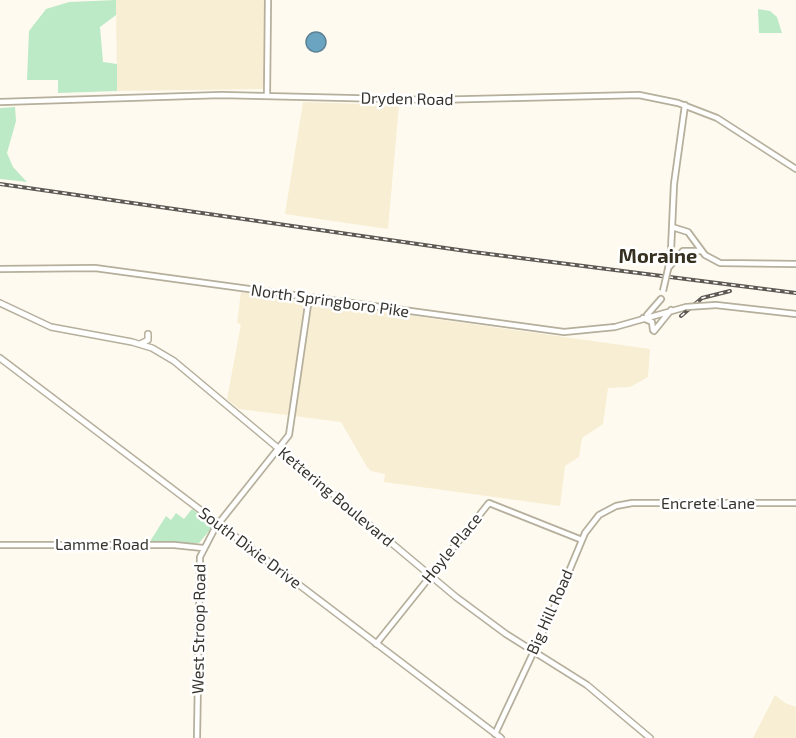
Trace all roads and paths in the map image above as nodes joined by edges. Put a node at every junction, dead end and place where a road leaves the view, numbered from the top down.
1 (268, 0) edge
2 (267, 96) junction
3 (0, 102) edge
4 (685, 105) junction
5 (796, 169) edge
6 (672, 228) junction
7 (701, 251) junction
8 (796, 264) edge
9 (0, 269) edge
10 (668, 269) junction
11 (309, 298) junction
12 (661, 299) junction
13 (0, 303) edge
14 (672, 309) junction
15 (658, 313) junction
16 (796, 314) edge
17 (643, 318) junction
18 (148, 334) dead end
19 (140, 344) junction
20 (0, 358) edge
21 (279, 450) junction
22 (796, 503) edge
23 (620, 504) joint
24 (219, 523) junction
25 (582, 540) junction
26 (0, 545) edge
27 (193, 546) junction
28 (203, 548) junction
29 (200, 557) junction
30 (430, 576) junction
31 (376, 644) junction
32 (533, 652) junction
33 (495, 734) junction
34 (197, 738) edge
35 (501, 738) edge
36 (650, 738) edge

1 - 2 main road
2 - 3 main road, Dryden Road
2 - 4 main road, Dryden Road
4 - 5 main road, Dryden Road
4 - 6 main road
6 - 7 main road
6 - 10 main road
7 - 8 main road
7 - 10 main road
9 - 11 main road, North Springboro Pike
10 - 12 main road, bridge
11 - 17 main road, North Springboro Pike
11 - 21 main road, West Stroop Road
12 - 15 main road
12 - 17 main road
13 - 19 main road, Kettering Boulevard
14 - 15 main road, North Springboro Pike
14 - 16 main road, North Springboro Pike, bridge
14 - 17 main road
15 - 17 main road, North Springboro Pike
18 - 19 main road
19 - 21 main road, Kettering Boulevard
20 - 24 main road, South Dixie Drive
21 - 24 main road, West Stroop Road
21 - 30 main road, Kettering Boulevard
22 - 23 main road, Encrete Lane
23 - 25 main road, Big Hill Road
24 - 28 main road, West Stroop Road
24 - 31 main road, South Dixie Drive
25 - 30 main road, Hoyle Place
25 - 32 main road, Big Hill Road
26 - 27 main road, Lamme Road
27 - 28 main road, Lamme Road
27 - 29 main road
28 - 29 main road, West Stroop Road
29 - 34 main road, West Stroop Road
30 - 31 main road, Hoyle Place
30 - 32 main road, Kettering Boulevard
31 - 33 main road, South Dixie Drive
32 - 33 main road, Big Hill Road
32 - 36 main road, Kettering Boulevard
33 - 35 main road, South Dixie Drive

